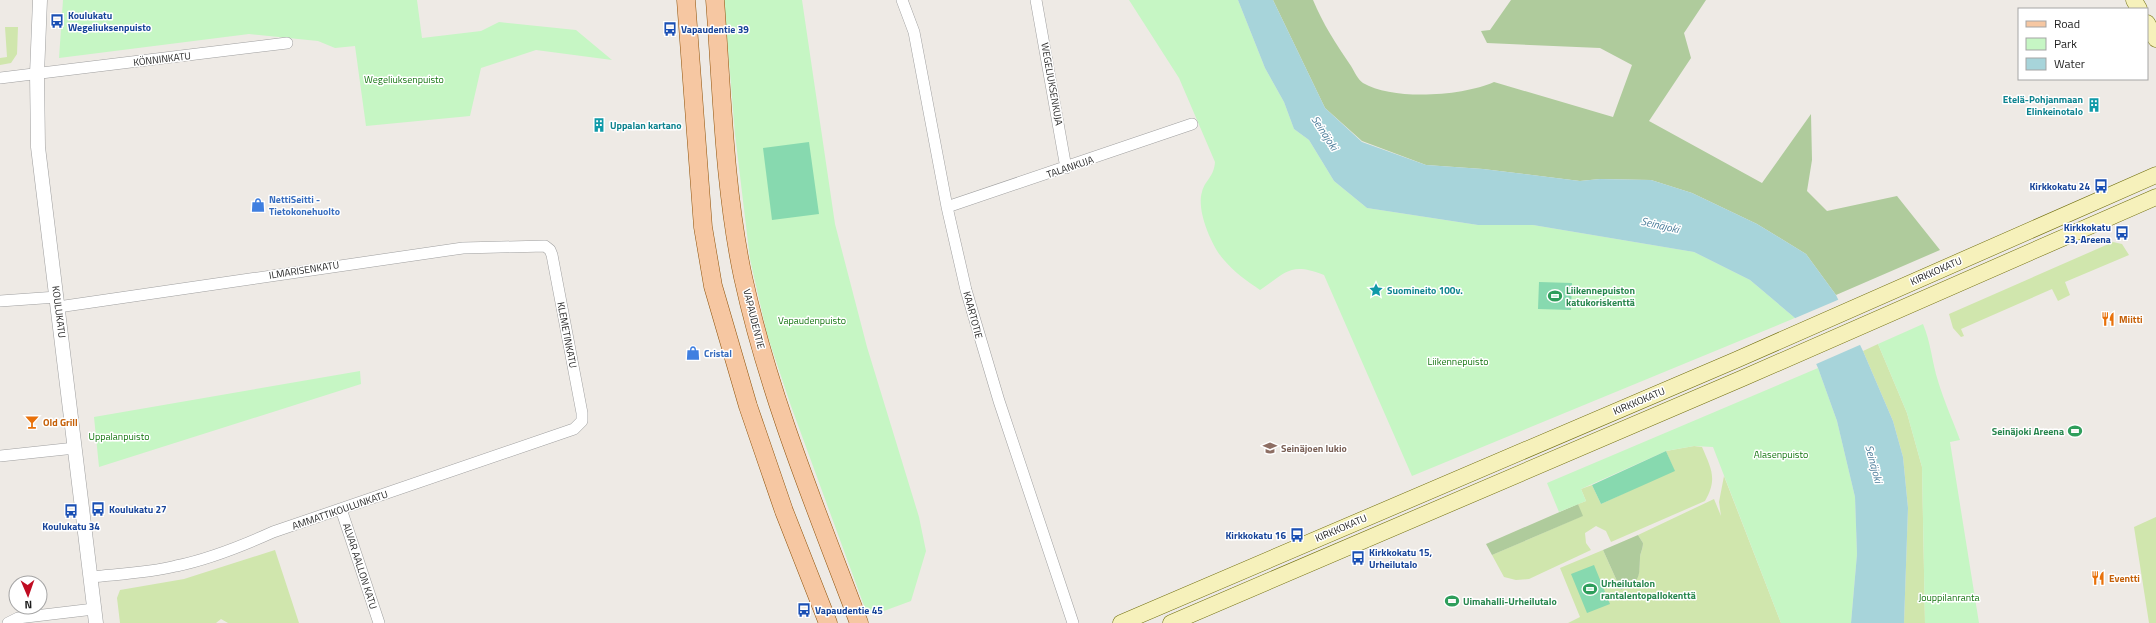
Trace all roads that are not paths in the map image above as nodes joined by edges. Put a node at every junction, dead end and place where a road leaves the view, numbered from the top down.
1 (40, 0) edge
2 (686, 0) edge
3 (715, 0) edge
4 (902, 0) edge
5 (1036, 0) edge
6 (2148, 25) edge
7 (2156, 39) edge
8 (287, 43) dead end
9 (37, 74) junction
10 (0, 78) edge
11 (1192, 124) dead end
12 (1066, 168) junction
13 (2156, 175) edge
14 (2156, 197) edge
15 (947, 207) junction
16 (550, 250) joint
17 (0, 301) edge
18 (57, 302) junction
19 (582, 421) joint
20 (75, 448) junction
21 (0, 456) edge
22 (341, 509) junction
23 (91, 577) junction
24 (94, 609) junction
25 (8, 623) edge
26 (96, 623) edge
27 (379, 623) edge
28 (828, 623) edge
29 (859, 623) edge
30 (1073, 623) edge
31 (1120, 623) edge
32 (1171, 623) edge

1 - 9 street, KOULUKATU
2 - 28 main road
3 - 29 main road, VAPAUDENTIE
4 - 15 street, KAARTOTIE
5 - 12 street, WEGELIUKSENKUJA
6 - 7 main road
8 - 9 street, KÖNNINKATU
9 - 10 street, KÖNNINKATU
9 - 18 street, KOULUKATU
11 - 12 street, TALANKUJA
12 - 15 street, TALANKUJA
13 - 31 main road, KIRKKOKATU
14 - 32 main road, KIRKKOKATU
15 - 30 street, KAARTOTIE
16 - 18 street, ILMARISENKATU
16 - 19 street, KLEMETINKATU
17 - 18 street, ILMARISENKATU
18 - 20 street, KOULUKATU
19 - 22 street, AMMATTIKOULUNKATU
20 - 21 street
20 - 23 street, KOULUKATU
22 - 23 street, AMMATTIKOULUNKATU
22 - 27 street, ALVAR AALLON KATU
23 - 24 street, KOULUKATU
24 - 25 street
24 - 26 street, KOULUKATU

